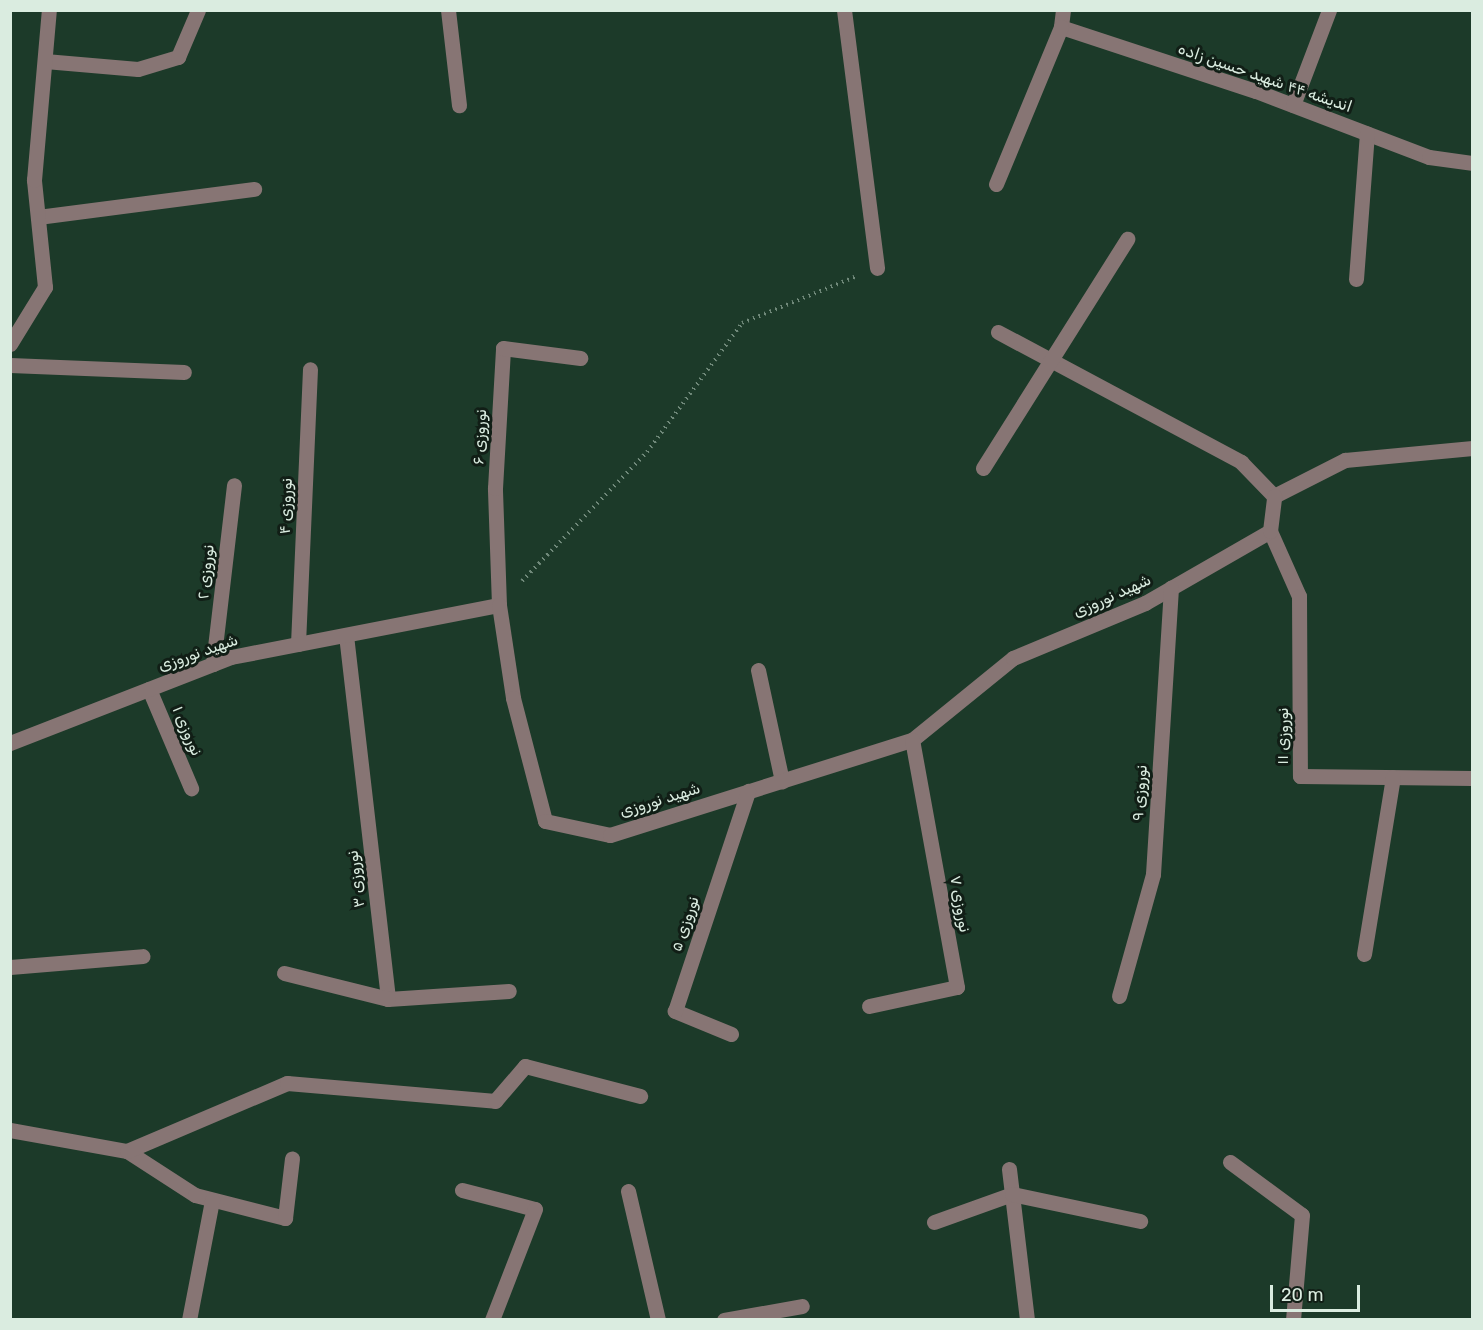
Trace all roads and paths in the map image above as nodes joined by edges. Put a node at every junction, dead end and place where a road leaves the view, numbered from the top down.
1 (49, 10) edge
2 (198, 10) edge
3 (448, 10) edge
4 (844, 10) edge
5 (1063, 10) edge
6 (1329, 10) edge
7 (1061, 27) junction
8 (45, 61) junction
9 (459, 105) dead end
10 (1293, 105) junction
11 (1367, 133) junction
12 (1473, 163) edge
13 (996, 184) dead end
14 (254, 189) dead end
15 (38, 217) junction
16 (1127, 239) dead end
17 (877, 268) joint
18 (1356, 279) dead end
19 (998, 332) dead end
20 (10, 344) edge
21 (580, 358) dead end
22 (1053, 361) junction
23 (10, 365) edge
24 (310, 369) dead end
25 (184, 372) dead end
26 (1473, 447) edge
27 (982, 468) dead end
28 (234, 485) dead end
29 (1274, 496) junction
30 (1270, 531) junction
31 (1171, 588) junction
32 (499, 605) junction
33 (346, 635) junction
34 (298, 644) junction
35 (213, 664) junction
36 (758, 670) dead end
37 (149, 689) junction
38 (912, 740) junction
39 (10, 742) edge
40 (1392, 777) junction
41 (1473, 778) edge
42 (782, 781) junction
43 (191, 788) dead end
44 (748, 791) junction
45 (1364, 954) dead end
46 (143, 956) dead end
47 (10, 967) edge
48 (284, 973) dead end
49 (509, 991) dead end
50 (1119, 996) dead end
51 (388, 999) junction
52 (869, 1006) dead end
53 (731, 1034) dead end
54 (640, 1096) dead end
55 (10, 1130) edge
56 (127, 1150) junction
57 (292, 1158) dead end
58 (1230, 1162) dead end
59 (1009, 1169) dead end
60 (462, 1190) dead end
61 (628, 1191) dead end
62 (1012, 1194) junction
63 (212, 1200) junction
64 (1140, 1221) dead end
65 (934, 1222) dead end
66 (802, 1306) dead end
67 (189, 1320) edge
68 (492, 1320) edge
69 (658, 1320) edge
70 (724, 1320) edge
71 (1026, 1320) edge
72 (1293, 1320) edge

1 - 8 street
2 - 8 street
3 - 9 street
4 - 17 street
5 - 7 street
6 - 10 street
7 - 10 street, اندیشه ۴۴ شهید حسین زاده
7 - 13 street
8 - 15 street
10 - 11 street, اندیشه ۴۴ شهید حسین زاده
11 - 12 street, اندیشه ۴۴ شهید حسین زاده
11 - 18 street
14 - 15 street
15 - 20 street
16 - 22 street
17 - 32 path
19 - 22 street
21 - 32 street, نوروزی ۶
22 - 27 street
22 - 29 street
23 - 25 street
24 - 34 street, نوروزی ۴
26 - 29 street
28 - 35 street, نوروزی ۲
29 - 30 street
30 - 31 street, شهید نوروزی
30 - 40 street, نوروزی ۱۱
31 - 38 street, شهید نوروزی
31 - 50 street, نوروزی ۹
32 - 33 street, شهید نوروزی
32 - 44 street, شهید نوروزی
33 - 34 street, شهید نوروزی
33 - 51 street, نوروزی ۳
34 - 35 street, شهید نوروزی
35 - 37 street, شهید نوروزی
36 - 42 street
37 - 39 street, شهید نوروزی
37 - 43 street, نوروزی ۱
38 - 42 street, شهید نوروزی
38 - 52 street, نوروزی ۷
40 - 41 street, نوروزی ۱۱
40 - 45 street
42 - 44 street, شهید نوروزی
44 - 53 street, نوروزی ۵
46 - 47 street
48 - 51 street
49 - 51 street
54 - 56 street
55 - 56 street
56 - 63 street
57 - 63 street
58 - 72 street
59 - 62 street
60 - 68 street
61 - 69 street
62 - 64 street
62 - 65 street
62 - 71 street
63 - 67 street
66 - 70 street

